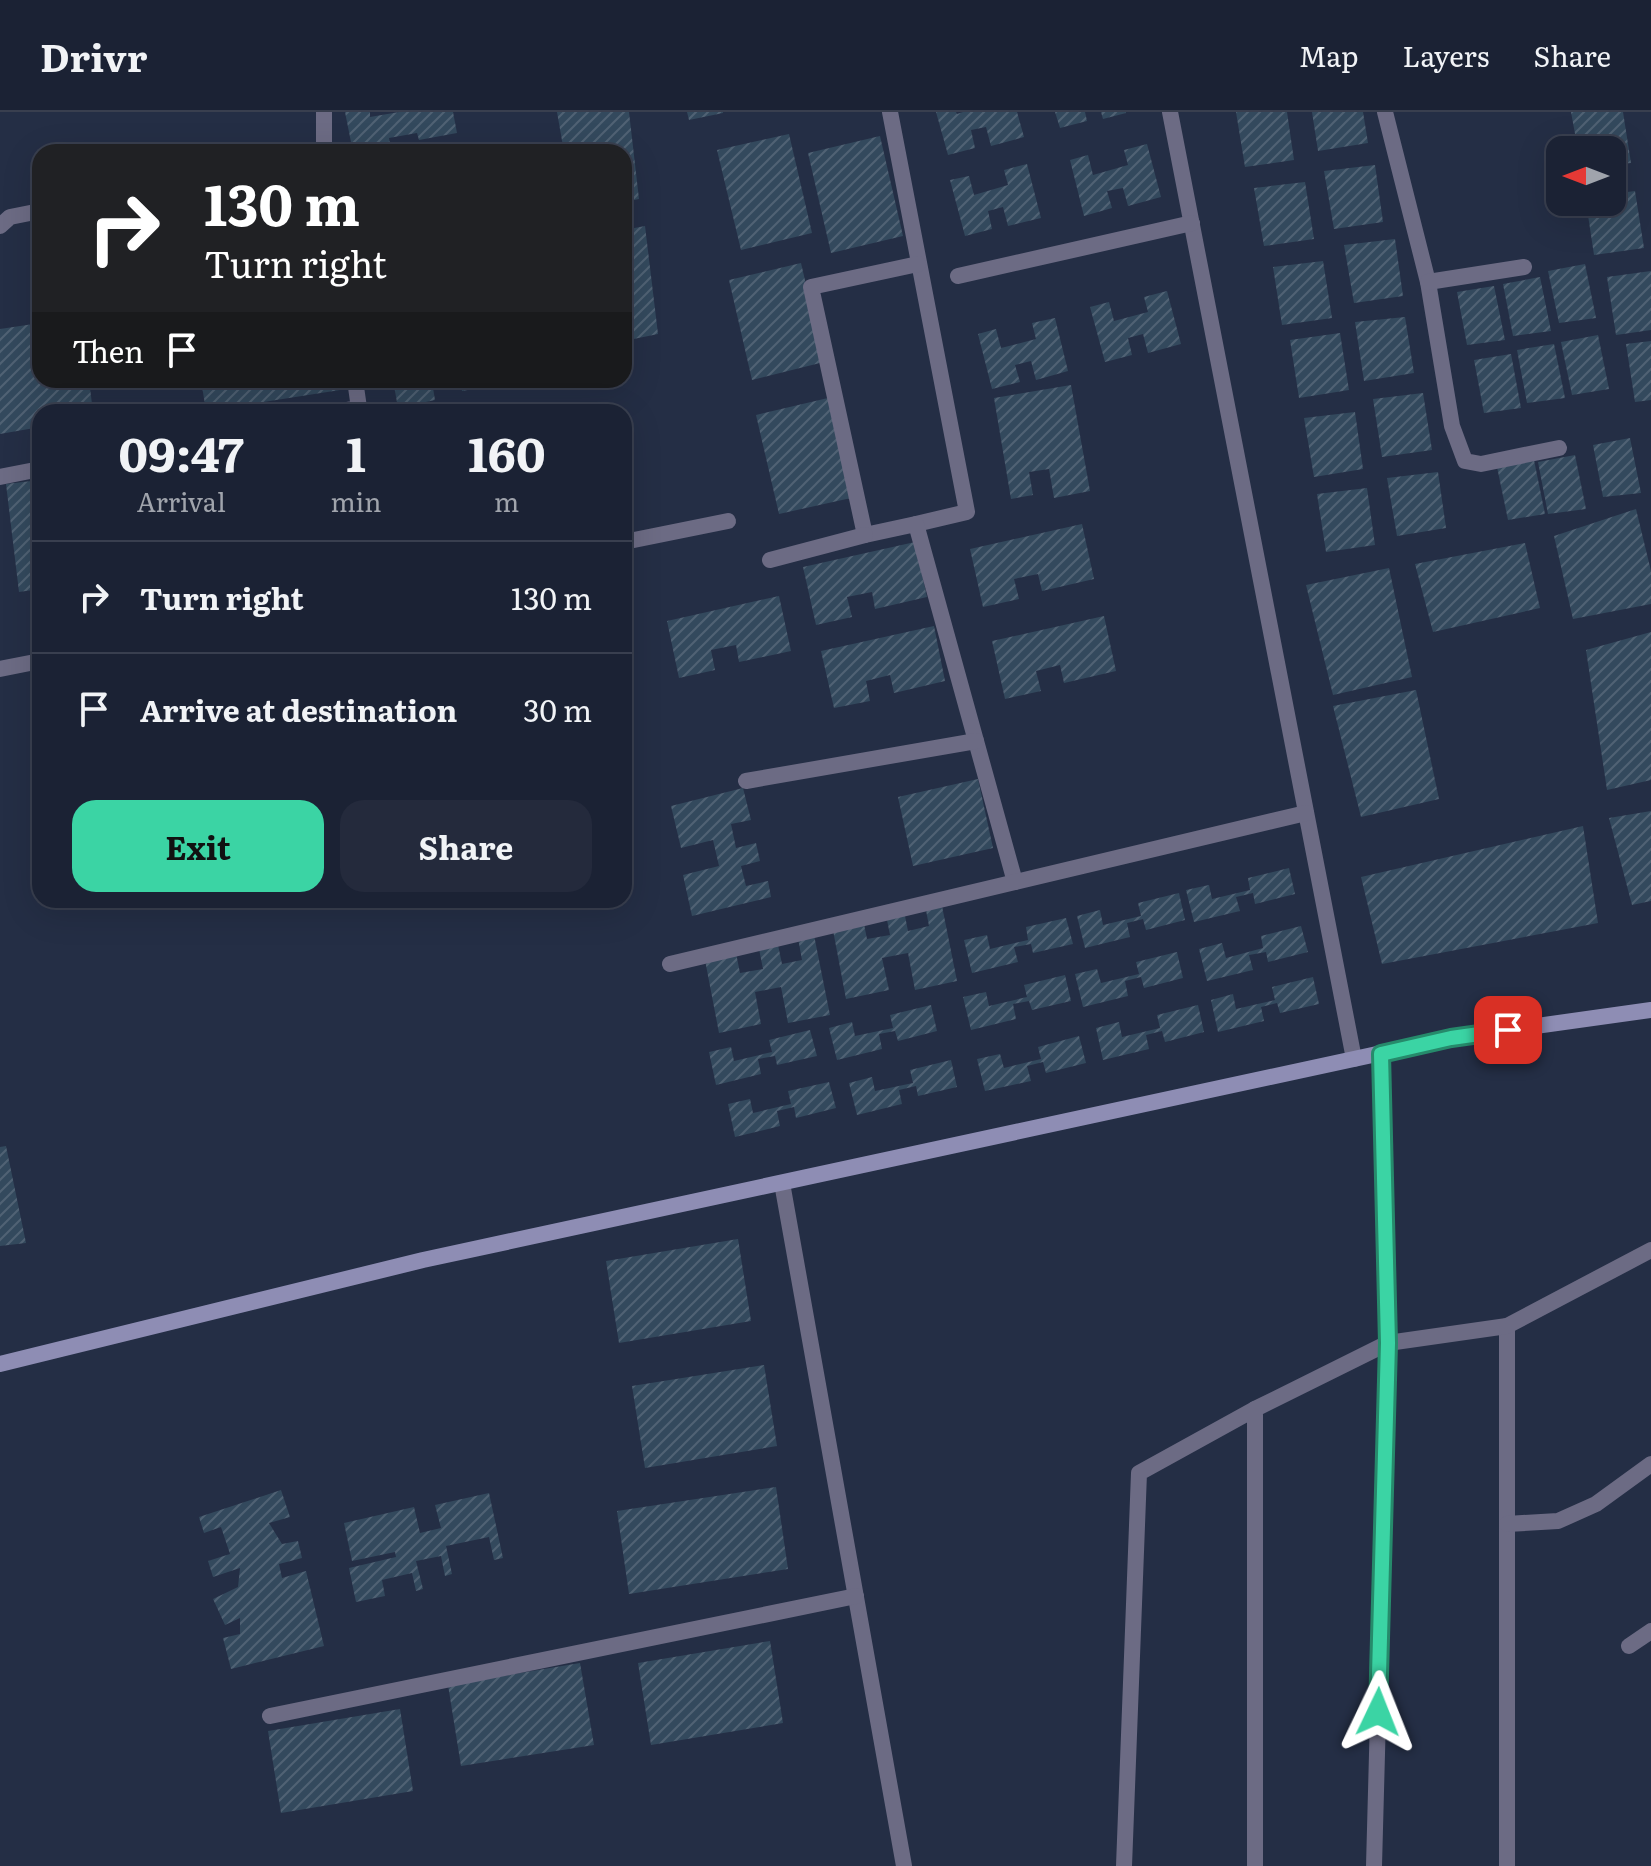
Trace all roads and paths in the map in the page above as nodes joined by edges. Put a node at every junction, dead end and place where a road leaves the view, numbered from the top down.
1 (324, 112) edge
2 (890, 112) edge
3 (1170, 112) edge
4 (1385, 112) edge
5 (324, 144) edge
6 (32, 213) edge
7 (1192, 223) junction
8 (0, 226) edge
9 (918, 264) junction
10 (1524, 267) dead end
11 (958, 276) dead end
12 (1428, 282) junction
13 (1559, 448) dead end
14 (32, 471) edge
15 (0, 477) edge
16 (728, 521) dead end
17 (916, 524) junction
18 (865, 535) junction
19 (632, 540) edge
20 (770, 560) dead end
21 (32, 663) edge
22 (0, 669) edge
23 (976, 741) junction
24 (746, 781) dead end
25 (1306, 813) junction
26 (1015, 882) junction
27 (670, 964) dead end
28 (1651, 1010) edge
29 (1381, 1054) junction
30 (1354, 1059) junction
31 (782, 1183) junction
32 (1651, 1250) edge
33 (1507, 1326) junction
34 (1388, 1343) junction
35 (0, 1364) edge
36 (1255, 1409) junction
37 (1651, 1464) edge
38 (1507, 1524) junction
39 (856, 1596) junction
40 (1651, 1631) edge
41 (1629, 1646) dead end
42 (270, 1716) dead end
43 (904, 1866) edge
44 (1124, 1866) edge
45 (1255, 1866) edge
46 (1374, 1866) edge
47 (1507, 1866) edge

1 - 5 street
2 - 9 street
3 - 7 street
4 - 12 street
6 - 8 street
7 - 11 street
7 - 25 street
9 - 17 street
9 - 18 street
10 - 12 street
12 - 13 street
14 - 15 street
16 - 19 street
17 - 18 street
17 - 23 street
18 - 20 street
21 - 22 street
23 - 24 street
23 - 26 street
25 - 26 street
25 - 30 street
26 - 27 street
28 - 29 street
29 - 30 street
29 - 34 street
30 - 31 street
31 - 35 street
31 - 39 street
32 - 33 street
33 - 34 street
33 - 38 street
34 - 36 street
34 - 46 street
36 - 44 street
36 - 45 street
37 - 38 street
38 - 47 street
39 - 42 street
39 - 43 street
40 - 41 street

